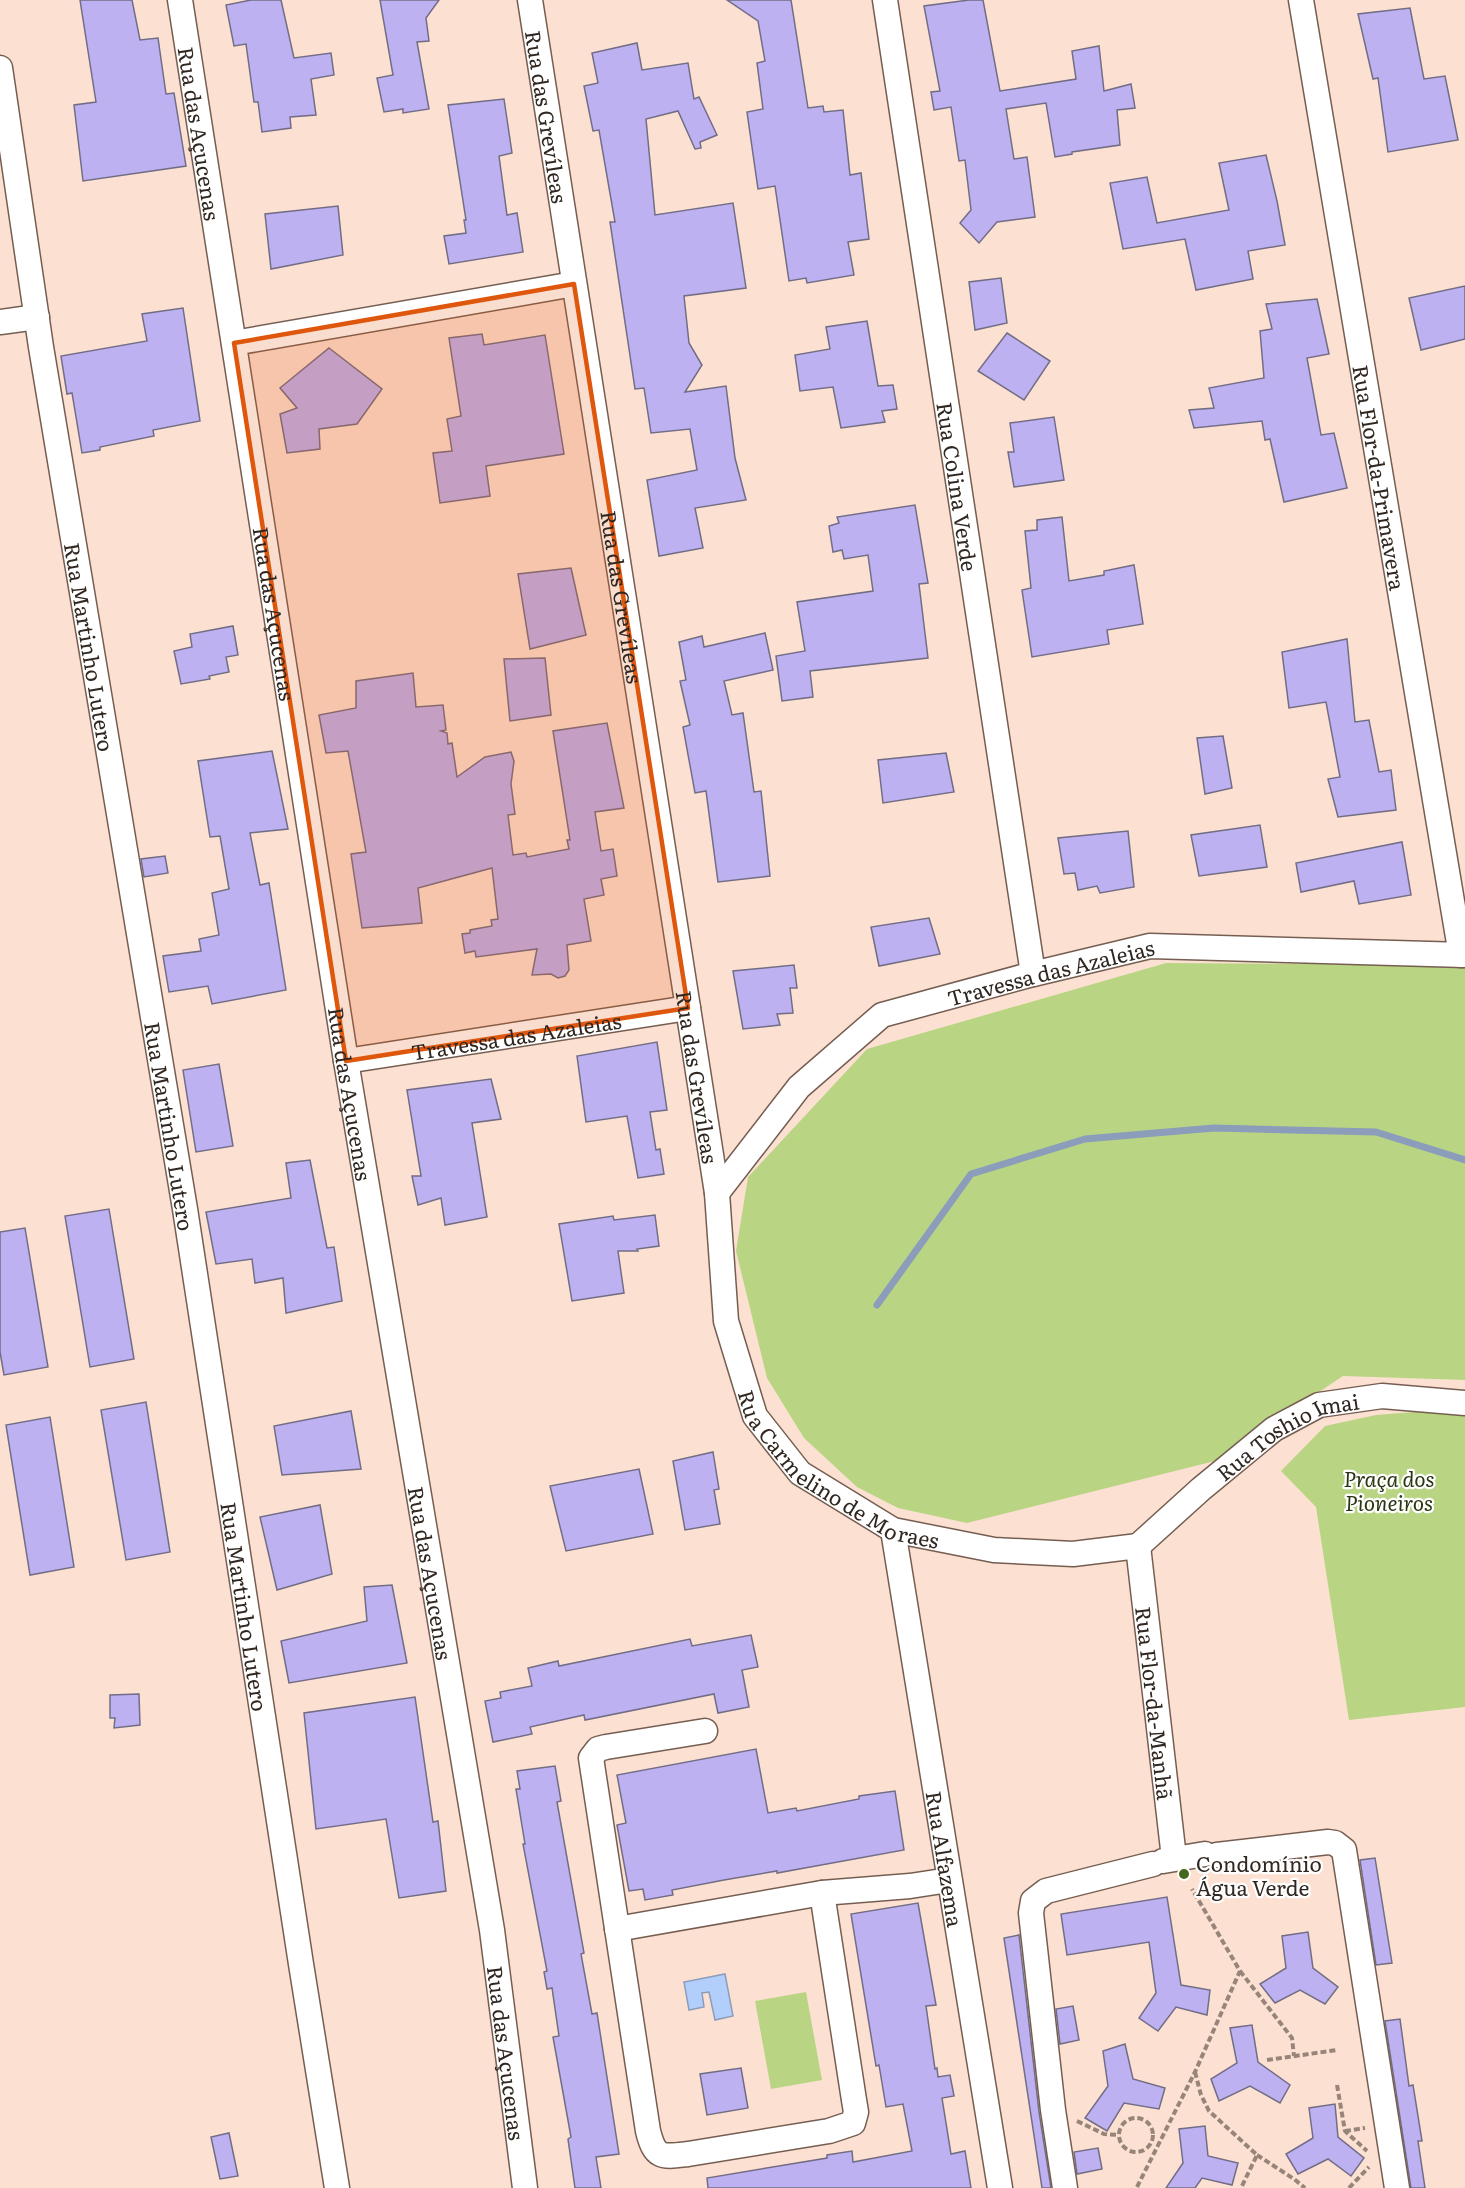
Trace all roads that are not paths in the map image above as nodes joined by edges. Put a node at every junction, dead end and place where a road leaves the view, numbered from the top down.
1 (180, 0) edge
2 (530, 0) edge
3 (885, 0) edge
4 (1301, 0) edge
5 (0, 68) edge
6 (574, 284) junction
7 (37, 317) junction
8 (0, 322) edge
9 (234, 342) junction
10 (1463, 955) edge
11 (1034, 974) junction
12 (688, 1008) junction
13 (346, 1061) junction
14 (717, 1193) junction
15 (1465, 1403) edge
16 (893, 1530) junction
17 (1138, 1546) junction
18 (705, 1731) dead end
19 (1163, 1861) junction
20 (949, 1880) junction
21 (822, 1893) junction
22 (617, 1929) junction
23 (338, 2188) edge
24 (525, 2188) edge
25 (1000, 2188) edge
26 (1065, 2188) edge
27 (1397, 2188) edge

1 - 9 street, Rua das Açucenas
2 - 6 street, Rua das Grevíleas
3 - 11 street, Rua Colina Verde
4 - 10 street, Rua Flor-da-Primavera
5 - 7 street, Rua Martinho Lutero
6 - 9 street
6 - 12 street, Rua das Grevíleas
7 - 8 street
7 - 23 street, Rua Martinho Lutero
9 - 13 street, Rua das Açucenas
10 - 11 street, Travessa das Azaleias
11 - 14 street, Travessa das Azaleias
12 - 13 street, Travessa das Azaleias
12 - 14 street, Rua das Grevíleas
13 - 24 street, Rua das Açucenas
14 - 16 street, Rua Carmelino de Moraes
15 - 17 street, Rua Toshio Imai
16 - 17 street, Rua Carmelino de Moraes
16 - 20 street, Rua Alfazema
17 - 19 street, Rua Flor-da-Manhã
18 - 22 street
19 - 26 street
19 - 27 street
20 - 21 street
20 - 25 street, Rua Alfazema
21 - 22 street
21 - 22 street

